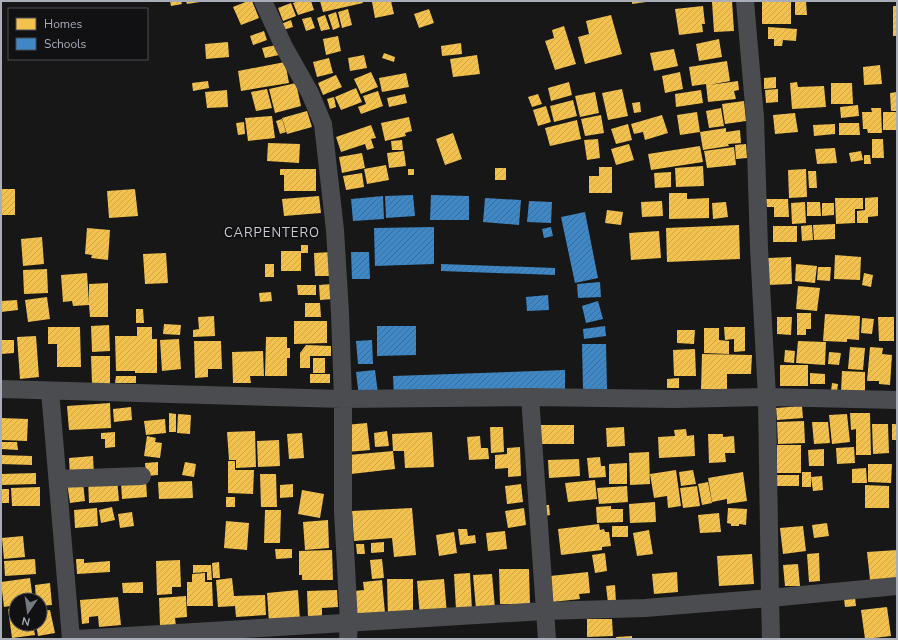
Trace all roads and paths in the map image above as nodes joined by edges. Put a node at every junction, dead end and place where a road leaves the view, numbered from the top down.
1 (263, 1) edge
2 (745, 1) edge
3 (1, 390) edge
4 (50, 391) junction
5 (766, 397) junction
6 (530, 398) junction
7 (343, 399) junction
8 (897, 400) edge
9 (142, 476) dead end
10 (58, 479) junction
11 (897, 586) edge
12 (770, 598) junction
13 (544, 611) junction
14 (349, 631) edge
15 (71, 639) edge
16 (77, 639) edge
17 (547, 639) edge
18 (771, 639) edge

1 - 7 street
2 - 5 street
3 - 4 street
4 - 7 street
4 - 10 street
5 - 6 street
5 - 8 street
5 - 12 street
6 - 7 street
6 - 13 street
7 - 14 street
9 - 10 street
10 - 15 street
11 - 12 street
12 - 13 street
12 - 18 street
13 - 14 street
13 - 17 street
14 - 16 street

